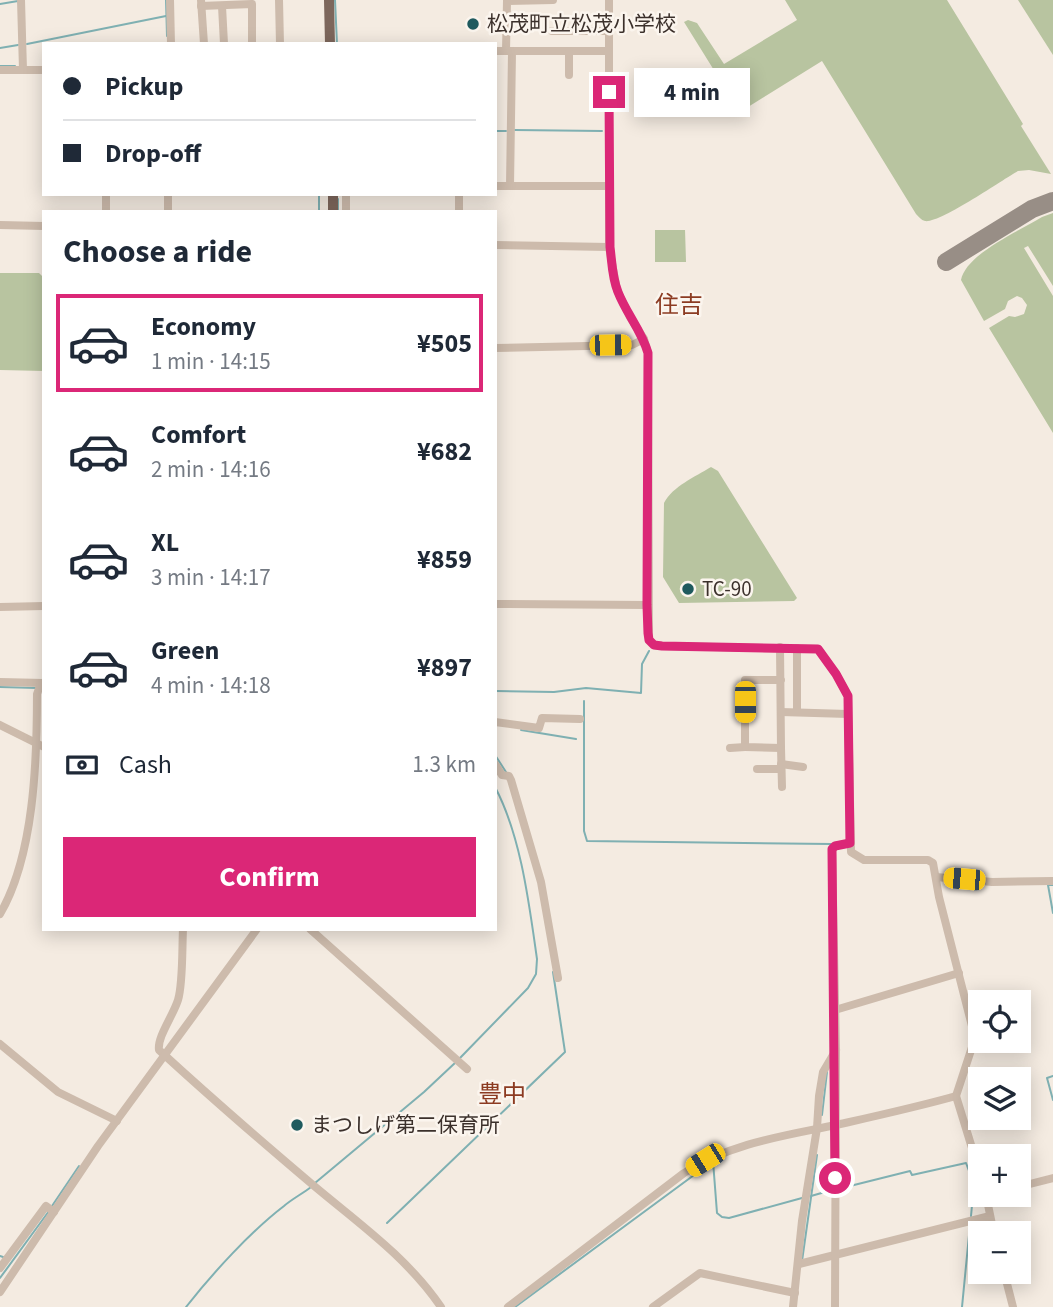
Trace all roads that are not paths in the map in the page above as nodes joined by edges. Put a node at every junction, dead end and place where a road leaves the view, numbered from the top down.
1 (21, 0) edge
2 (170, 0) edge
3 (279, 0) edge
4 (329, 0) edge
5 (553, 0) edge
6 (609, 0) edge
7 (201, 3) edge
8 (222, 6) junction
9 (552, 31) dead end
10 (609, 31) junction
11 (171, 42) edge
12 (204, 42) edge
13 (224, 42) edge
14 (252, 42) edge
15 (281, 42) edge
16 (330, 42) edge
17 (497, 51) edge
18 (509, 51) junction
19 (569, 51) junction
20 (608, 51) junction
21 (0, 70) edge
22 (23, 70) junction
23 (42, 70) edge
24 (569, 75) dead end
25 (497, 186) edge
26 (510, 186) junction
27 (609, 186) junction
28 (0, 225) edge
29 (42, 226) edge
30 (497, 245) edge
31 (610, 247) junction
32 (644, 339) junction
33 (497, 348) edge
34 (497, 604) edge
35 (647, 605) junction
36 (42, 606) edge
37 (0, 607) edge
38 (780, 647) junction
39 (797, 648) junction
40 (780, 680) junction
41 (0, 682) edge
42 (20, 682) junction
43 (42, 683) edge
44 (21, 694) dead end
45 (780, 712) junction
46 (797, 712) junction
47 (848, 714) junction
48 (580, 719) dead end
49 (497, 722) edge
50 (0, 726) edge
51 (40, 745) edge
52 (745, 747) junction
53 (730, 748) dead end
54 (781, 748) junction
55 (781, 766) junction
56 (803, 766) dead end
57 (497, 767) edge
58 (757, 769) dead end
59 (782, 787) dead end
60 (850, 843) junction
61 (936, 877) junction
62 (1053, 881) edge
63 (0, 914) edge
64 (183, 931) edge
65 (256, 931) edge
66 (312, 931) edge
67 (959, 973) junction
68 (558, 978) dead end
69 (835, 1010) junction
70 (0, 1044) edge
71 (836, 1050) junction
72 (164, 1055) junction
73 (467, 1069) dead end
74 (956, 1096) junction
75 (117, 1121) junction
76 (835, 1125) junction
77 (817, 1128) junction
78 (971, 1144) edge
79 (1053, 1178) edge
80 (1031, 1184) edge
81 (989, 1207) edge
82 (54, 1212) junction
83 (990, 1216) junction
84 (991, 1221) edge
85 (836, 1256) junction
86 (799, 1265) junction
87 (0, 1268) edge
88 (1007, 1284) edge
89 (0, 1292) edge
90 (795, 1293) junction
91 (441, 1307) edge
92 (508, 1307) edge
93 (653, 1307) edge
94 (793, 1307) edge
95 (835, 1307) edge
96 (1013, 1307) edge

1 - 22 street
2 - 11 street
3 - 15 street
4 - 16 main road
5 - 18 street
6 - 10 street
7 - 8 street
7 - 12 street
8 - 13 street
8 - 14 street
9 - 10 street
10 - 20 street
17 - 18 street
18 - 19 street
18 - 26 street
19 - 20 street
19 - 24 street
20 - 27 street
21 - 22 street
22 - 23 street
25 - 26 street
26 - 27 street
27 - 31 street
28 - 29 street
30 - 31 street
31 - 32 street
32 - 33 street
32 - 35 street
34 - 35 street
35 - 38 street
36 - 37 street
38 - 39 street
38 - 40 street
39 - 46 street
39 - 47 street
40 - 45 street
40 - 52 street
41 - 42 street
42 - 43 street
42 - 44 street
43 - 51 street
45 - 46 street
45 - 54 street
46 - 47 street
47 - 60 street
48 - 49 street
50 - 51 street
51 - 63 street
52 - 53 street
52 - 54 street
54 - 55 street
55 - 56 street
55 - 58 street
55 - 59 street
57 - 68 street
60 - 61 street
60 - 69 street
61 - 62 street
61 - 67 street
64 - 72 street
65 - 72 street
66 - 73 street
67 - 69 street
67 - 74 street
69 - 71 street
70 - 75 street
71 - 76 street
71 - 77 street
72 - 75 street
72 - 91 street
74 - 76 street
74 - 78 street
75 - 82 street
76 - 77 street
76 - 85 street
77 - 86 street
77 - 92 street
79 - 80 street
81 - 83 street
82 - 87 street
82 - 89 street
83 - 84 street
83 - 85 street
85 - 86 street
85 - 95 street
86 - 90 street
88 - 96 street
90 - 93 street
90 - 94 street

